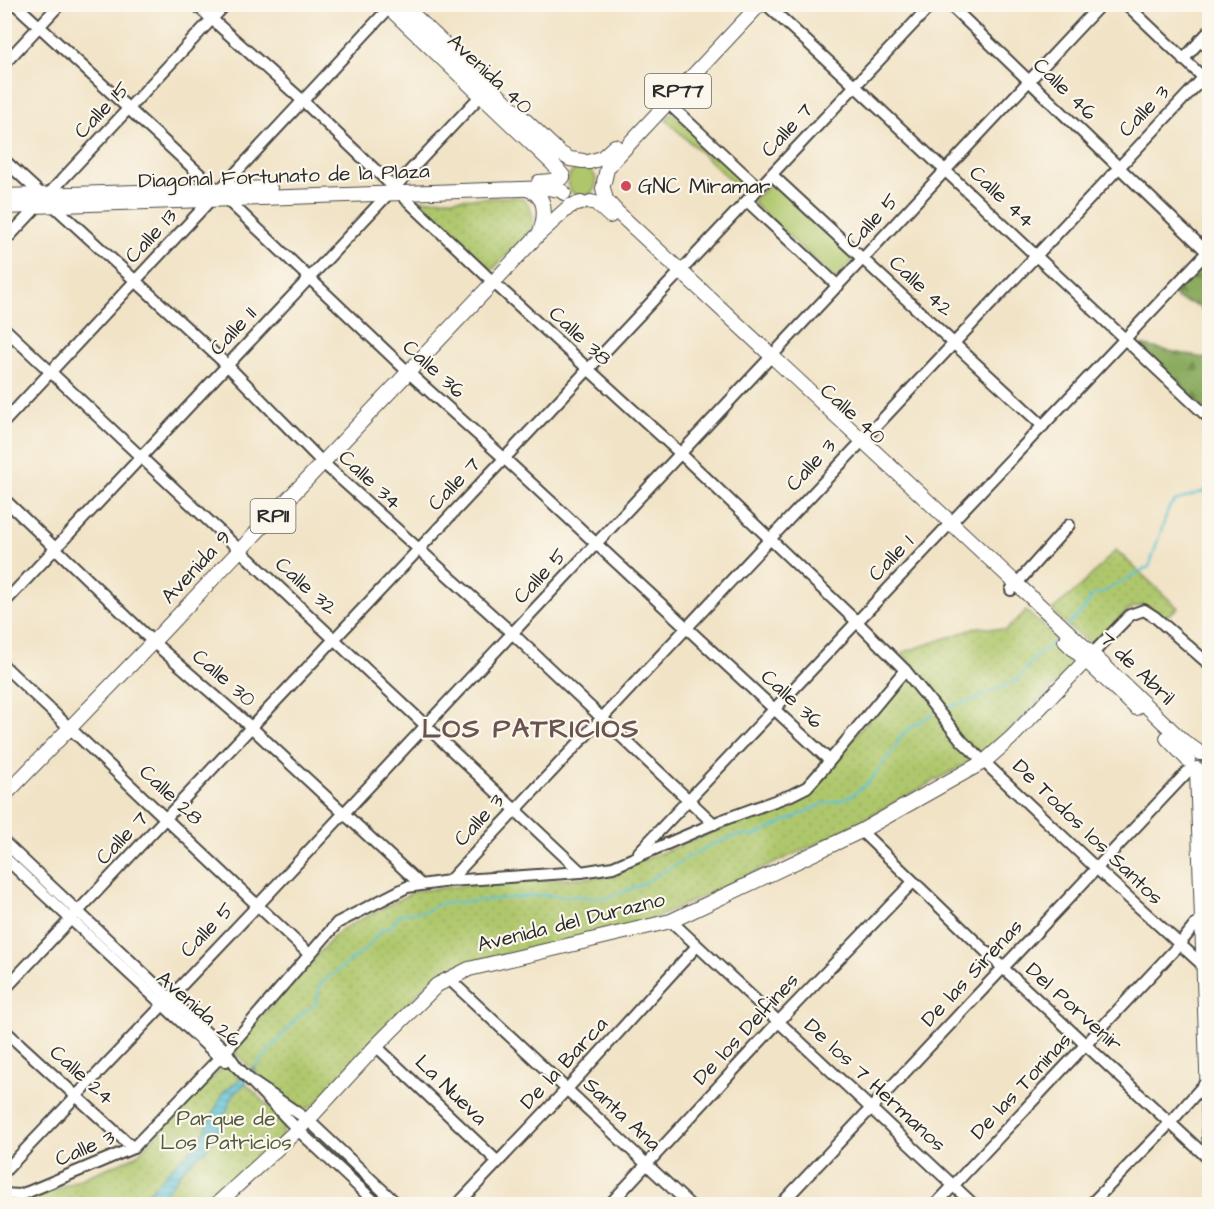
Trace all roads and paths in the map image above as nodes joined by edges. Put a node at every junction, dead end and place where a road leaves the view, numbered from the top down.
1 (15, 4) edge
2 (60, 4) edge
3 (195, 4) edge
4 (226, 4) edge
5 (748, 4) edge
6 (760, 4) edge
7 (766, 4) edge
8 (932, 4) edge
9 (949, 4) edge
10 (1101, 4) edge
11 (1126, 4) edge
12 (395, 6) edge
13 (212, 21) junction
14 (39, 27) junction
15 (1209, 30) edge
16 (1200, 40) junction
17 (1209, 49) edge
18 (1183, 60) junction
19 (4, 64) edge
20 (1029, 81) junction
21 (1206, 81) edge
22 (855, 86) junction
23 (485, 91) junction
24 (303, 101) junction
25 (668, 103) junction
26 (129, 111) junction
27 (4, 160) edge
28 (586, 162) junction
29 (1118, 166) junction
30 (946, 171) junction
31 (772, 175) junction
32 (563, 176) junction
33 (603, 185) junction
34 (759, 188) junction
35 (394, 189) junction
36 (526, 189) junction
37 (219, 194) junction
38 (565, 194) junction
39 (4, 196) edge
40 (45, 199) junction
41 (747, 201) junction
42 (586, 203) junction
43 (4, 207) edge
44 (539, 234) junction
45 (4, 242) edge
46 (1208, 251) edge
47 (1035, 255) junction
48 (863, 259) junction
49 (678, 275) junction
50 (310, 277) junction
51 (137, 280) junction
52 (493, 282) junction
53 (838, 286) junction
54 (4, 328) edge
55 (1125, 339) junction
56 (953, 343) junction
57 (769, 360) junction
58 (227, 365) junction
59 (589, 371) junction
60 (51, 372) junction
61 (408, 372) junction
62 (1209, 419) edge
63 (4, 422) edge
64 (1043, 426) junction
65 (859, 442) junction
66 (681, 454) junction
67 (142, 457) junction
68 (505, 459) junction
69 (322, 462) junction
70 (4, 499) edge
71 (1069, 525) dead end
72 (949, 526) junction
73 (769, 539) junction
74 (597, 544) junction
75 (56, 548) junction
76 (418, 550) junction
77 (239, 552) junction
78 (1013, 587) junction
79 (4, 603) edge
80 (857, 622) junction
81 (1053, 624) joint
82 (686, 627) junction
83 (513, 634) junction
84 (336, 639) junction
85 (153, 642) junction
86 (1089, 657) junction
87 (1209, 665) edge
88 (4, 666) edge
89 (905, 670) junction
90 (932, 704) joint
91 (774, 709) junction
92 (602, 718) junction
93 (426, 726) junction
94 (70, 728) junction
95 (252, 728) junction
96 (829, 760) junction
97 (985, 761) junction
98 (1200, 761) edge
99 (4, 796) edge
100 (689, 800) junction
101 (515, 810) junction
102 (344, 813) junction
103 (168, 818) junction
104 (714, 824) junction
105 (861, 831) junction
106 (4, 842) edge
107 (4, 857) edge
108 (635, 857) junction
109 (1096, 868) junction
110 (584, 872) junction
111 (449, 881) junction
112 (913, 882) junction
113 (420, 884) junction
114 (258, 905) junction
115 (75, 916) junction
116 (1206, 920) edge
117 (671, 921) junction
118 (1179, 945) junction
119 (696, 946) junction
120 (309, 954) junction
121 (1003, 968) junction
122 (1207, 970) edge
123 (448, 978) junction
124 (4, 990) edge
125 (166, 1001) junction
126 (779, 1021) junction
127 (4, 1030) edge
128 (1087, 1044) junction
129 (376, 1046) junction
130 (223, 1055) junction
131 (1207, 1081) junction
132 (567, 1089) junction
133 (76, 1095) junction
134 (870, 1110) junction
135 (1171, 1122) junction
136 (1209, 1122) edge
137 (303, 1125) junction
138 (133, 1148) junction
139 (1209, 1160) edge
140 (498, 1162) junction
141 (647, 1164) junction
142 (4, 1172) edge
143 (954, 1185) junction
144 (4, 1194) edge
145 (217, 1204) edge
146 (377, 1204) edge
147 (397, 1204) edge
148 (458, 1204) edge
149 (610, 1204) edge
150 (689, 1204) edge
151 (781, 1204) edge
152 (936, 1204) edge
153 (973, 1204) edge
154 (1091, 1204) edge

1 - 14 street, Calle 36
2 - 14 street
3 - 13 street, Calle 38
4 - 13 street, Calle 15
5 - 28 main road, RP77
6 - 25 main road, RP77
7 - 22 street, Calle 44
8 - 22 street, Calle 7
9 - 20 street, Calle 46
10 - 20 street, Calle 5
11 - 18 street
12 - 23 main road, Avenida 40
12 - 24 street, Calle 13
13 - 24 street, Calle 38
13 - 26 street, Calle 15
14 - 19 street
14 - 26 street, Calle 36
15 - 16 street
16 - 17 street
16 - 18 street
18 - 21 street
20 - 29 street, Calle 46
20 - 30 street, Calle 5
21 - 29 street, Calle 3
22 - 30 street, Calle 44
22 - 31 street, Calle 7
23 - 28 main road, Avenida 40
23 - 32 main road, Avenida 40
23 - 35 street, Calle 11
24 - 35 street, Calle 38
24 - 37 street, Calle 13
25 - 33 main road, RP77
25 - 34 street
26 - 37 street, Calle 36
26 - 40 street, Calle 15
27 - 40 street, Calle 34
28 - 32 main road
28 - 33 main road
29 - 46 street, Calle 46
29 - 47 street, Calle 3
30 - 47 street, Calle 44
30 - 48 street, Calle 5
31 - 34 street, Calle 7
31 - 48 street, Calle 42
32 - 35 main road, Diagonal Fortunato de la Plaza
32 - 38 main road
33 - 42 main road, RP11
33 - 49 main road, Calle 40
34 - 41 street, Calle 7
35 - 36 main road, Diagonal Fortunato de la Plaza
35 - 37 main road, Diagonal Fortunato de la Plaza
35 - 50 street, Calle 11
35 - 52 street, Calle 38
36 - 38 main road, Diagonal Fortunato de la Plaza
36 - 44 main road
37 - 40 main road, Diagonal Fortunato de la Plaza
37 - 50 street, Calle 36
37 - 51 street, Calle 13
38 - 42 main road
38 - 44 main road, Avenida 9 / RP11
39 - 40 main road, Diagonal Fortunato de la Plaza
40 - 43 main road, Diagonal Fortunato de la Plaza
40 - 45 street, Calle 15
40 - 51 street, Calle 34
41 - 49 street, Calle 7
41 - 53 street
42 - 44 main road, Avenida 9 / RP11
42 - 49 main road, Calle 40
44 - 52 main road, Avenida 9 / RP11
46 - 55 street, Calle 1
47 - 55 street, Calle 44
47 - 56 street, Calle 3
48 - 53 street, Calle 5
48 - 56 street, Calle 42
49 - 57 main road, Calle 40
49 - 59 street, Calle 7
50 - 58 street, Calle 11
50 - 61 street, Calle 36
51 - 58 street, Calle 34
51 - 60 street, Calle 13
52 - 59 street, Calle 38
52 - 61 main road, Avenida 9 / RP11
53 - 57 street, Calle 5
54 - 60 street, Calle 32
55 - 62 street, Calle 44
55 - 64 street, Calle 1
56 - 64 street, Calle 42
56 - 65 street, Calle 3
57 - 65 main road, Calle 40
57 - 66 street, Calle 5
58 - 67 street, Calle 11
58 - 69 street, Calle 34
59 - 66 street, Calle 38
59 - 68 street, Calle 7
60 - 63 street, Calle 13
60 - 67 street, Calle 32
61 - 68 street, Calle 36
61 - 69 main road, Avenida 9 / RP11
64 - 72 street, Calle 1
65 - 72 main road, Calle 40
65 - 73 street, Calle 3
66 - 73 street, Calle 38
66 - 74 street, Calle 5
67 - 75 street, Calle 11
67 - 77 street, Calle 32
68 - 74 street, Calle 36
68 - 76 street, Calle 7
69 - 76 street, Calle 34
69 - 77 main road, Avenida 9 / RP11
70 - 75 street, Calle 30
71 - 78 street
72 - 78 main road, Calle 40
72 - 80 street, Calle 1
73 - 80 street, Calle 38
73 - 82 street, Calle 3
74 - 82 street, Calle 36
74 - 83 street, Calle 5
75 - 79 street, Calle 11
75 - 85 street, Calle 30
76 - 83 street, Calle 34
76 - 84 street, Calle 7
77 - 84 street, Calle 32
77 - 85 main road, Avenida 9 / RP11
78 - 81 main road, Calle 40
80 - 89 street, Calle 38
80 - 91 street, Calle 1
81 - 86 main road, 7 de Abril
82 - 91 street, Calle 36
82 - 92 street, Calle 3
83 - 92 street, Calle 34
83 - 93 street, Calle 5
84 - 93 street, Calle 32
84 - 95 street, Calle 7
85 - 94 main road, Avenida 9 / RP11
85 - 95 street, Calle 30
86 - 87 street
86 - 97 main road, Avenida del Durazno
86 - 98 main road, 7 de Abril
88 - 94 street, Calle 28
89 - 90 street, Calle 38
89 - 96 street
90 - 97 street, De Todos los Santos
91 - 96 street, Calle 36
91 - 100 street, Calle 1
92 - 100 street, Calle 34
92 - 101 street, Calle 3
93 - 101 street, Calle 32
93 - 102 street, Calle 5
94 - 99 main road, Avenida 9 / RP11
94 - 103 street, Calle 28
95 - 102 street, Calle 30
95 - 103 street, Calle 7
96 - 104 street
97 - 105 main road, Avenida del Durazno
97 - 109 street, De Todos los Santos
98 - 109 street, De las Sirenas
98 - 116 main road
100 - 104 street, Calle 34
100 - 108 street, Calle 1
101 - 110 street, Calle 32
101 - 111 street, Calle 3
102 - 113 street, Calle 30
102 - 114 street, Calle 5
103 - 114 street, Calle 28
103 - 115 street, Calle 7
104 - 108 street
105 - 112 street, Del Porvenir
105 - 117 main road, Avenida del Durazno
106 - 115 street, Avenida 26
107 - 115 street, Avenida 26
108 - 110 street, Calle 1
109 - 118 street, De Todos los Santos
109 - 121 street, De las Sirenas
110 - 111 street, Calle 1
111 - 113 street, Calle 3
112 - 121 street, Del Porvenir
112 - 126 street, De los Delfines
113 - 120 street, Calle 3
114 - 120 street, Calle 28
114 - 125 street, Calle 5
115 - 124 street, Calle 7
115 - 125 street, Avenida 26
116 - 118 street, De las Toninas
116 - 122 main road
117 - 119 street, De los 7 Hermanos
117 - 123 main road, Avenida del Durazno
118 - 122 street, De Todos los Santos
118 - 128 street, De las Toninas
119 - 126 street, De los 7 Hermanos
119 - 132 street, De la Barca
120 - 130 street, Calle 3
121 - 128 street, Del Porvenir
121 - 134 street, De las Sirenas
122 - 131 main road
123 - 129 main road, Avenida del Durazno
123 - 132 street, Santa Ana
125 - 130 street, Avenida 26
125 - 133 street, Calle 5
126 - 134 street, De los 7 Hermanos
126 - 141 street, De los Delfines
127 - 133 street, Calle 24
128 - 135 street, Del Porvenir
128 - 143 street, De las Toninas
129 - 137 main road, Avenida del Durazno
129 - 140 street, La Nueva
130 - 137 street, Avenida 26
130 - 138 street, Calle 3
131 - 135 street
131 - 136 main road
132 - 140 street, De la Barca
132 - 141 street, Santa Ana
133 - 138 street, Calle 24
133 - 142 street, Calle 5
134 - 143 street, De los 7 Hermanos
134 - 151 street, De las Sirenas
135 - 139 street, Del Porvenir
135 - 154 street
136 - 139 main road
137 - 145 main road, Avenida del Durazno
137 - 146 street
137 - 147 street
138 - 144 street, Calle 3
140 - 148 street, De la Barca
141 - 149 street, De los Delfines
141 - 150 street, Santa Ana
143 - 152 street, De las Toninas
143 - 153 street, De los 7 Hermanos

